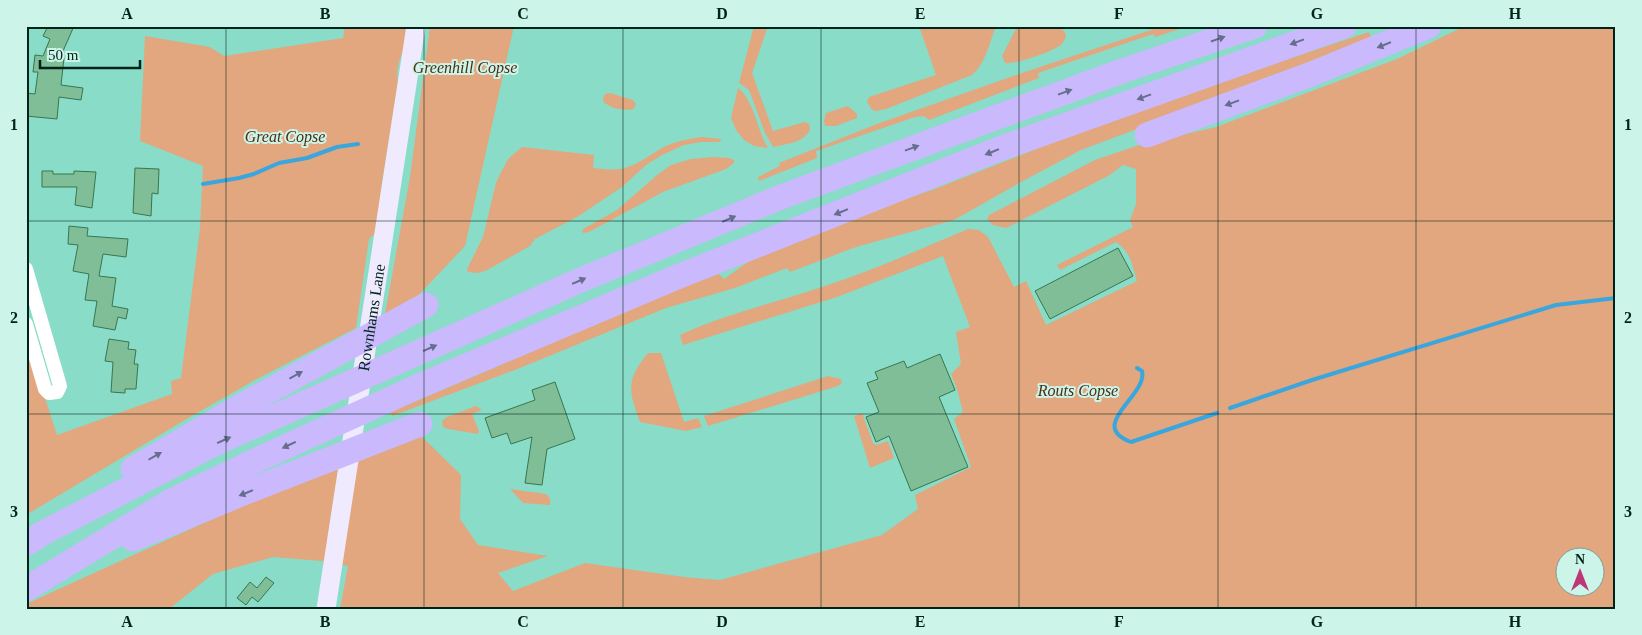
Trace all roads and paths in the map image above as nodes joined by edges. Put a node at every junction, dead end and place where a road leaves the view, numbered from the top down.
1 (416, 26) edge
2 (1255, 26) edge
3 (1344, 26) edge
4 (1429, 26) edge
5 (1147, 135) dead end
6 (26, 269) edge
7 (426, 305) dead end
8 (26, 324) edge
9 (420, 424) dead end
10 (35, 539) edge
11 (61, 569) junction
12 (26, 589) edge
13 (326, 609) edge

1 - 13 street, Rownhams Lane
10 -> 2 highway
3 -> 11 highway
4 -> 5 highway
6 - 8 street
10 -> 7 highway
9 -> 11 highway
11 - 12 highway

